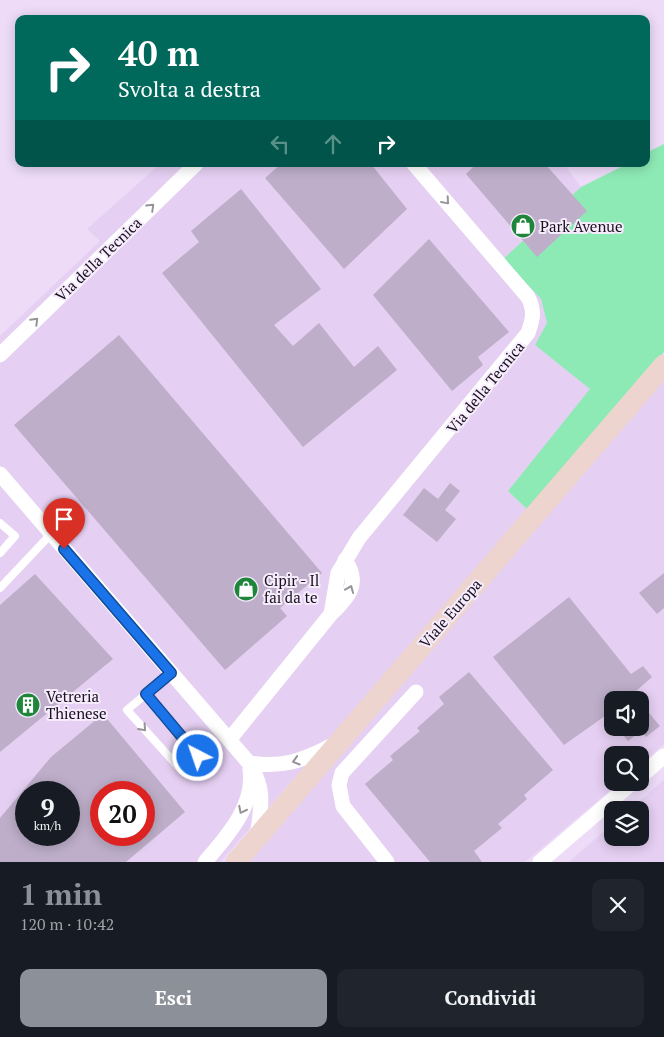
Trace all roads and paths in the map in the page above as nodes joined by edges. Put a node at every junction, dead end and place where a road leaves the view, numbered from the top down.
1 (193, 167) edge
2 (417, 167) edge
3 (0, 355) edge
4 (664, 365) edge
5 (0, 474) edge
6 (0, 523) edge
7 (51, 534) junction
8 (0, 553) edge
9 (0, 588) edge
10 (171, 673) junction
11 (416, 692) dead end
12 (146, 694) junction
13 (229, 740) junction
14 (338, 742) junction
15 (664, 756) edge
16 (250, 763) junction
17 (649, 769) edge
18 (623, 791) edge
19 (257, 837) junction
20 (205, 862) edge
21 (236, 862) edge
22 (388, 862) edge
23 (540, 862) edge

3 -> 1 street, Via della Tecnica
2 -> 13 street, Via della Tecnica
4 - 14 main road, Viale Europa
5 - 7 street
6 - 8 lane
7 - 9 lane
7 - 10 street
10 - 12 lane
10 - 13 street
11 - 22 street
12 -> 12 lane
13 - 16 street
14 -> 16 street
14 - 19 main road, Viale Europa
15 - 17 street
16 - 19 street
16 -> 20 street
18 - 23 street
19 - 21 main road, Viale Europa

